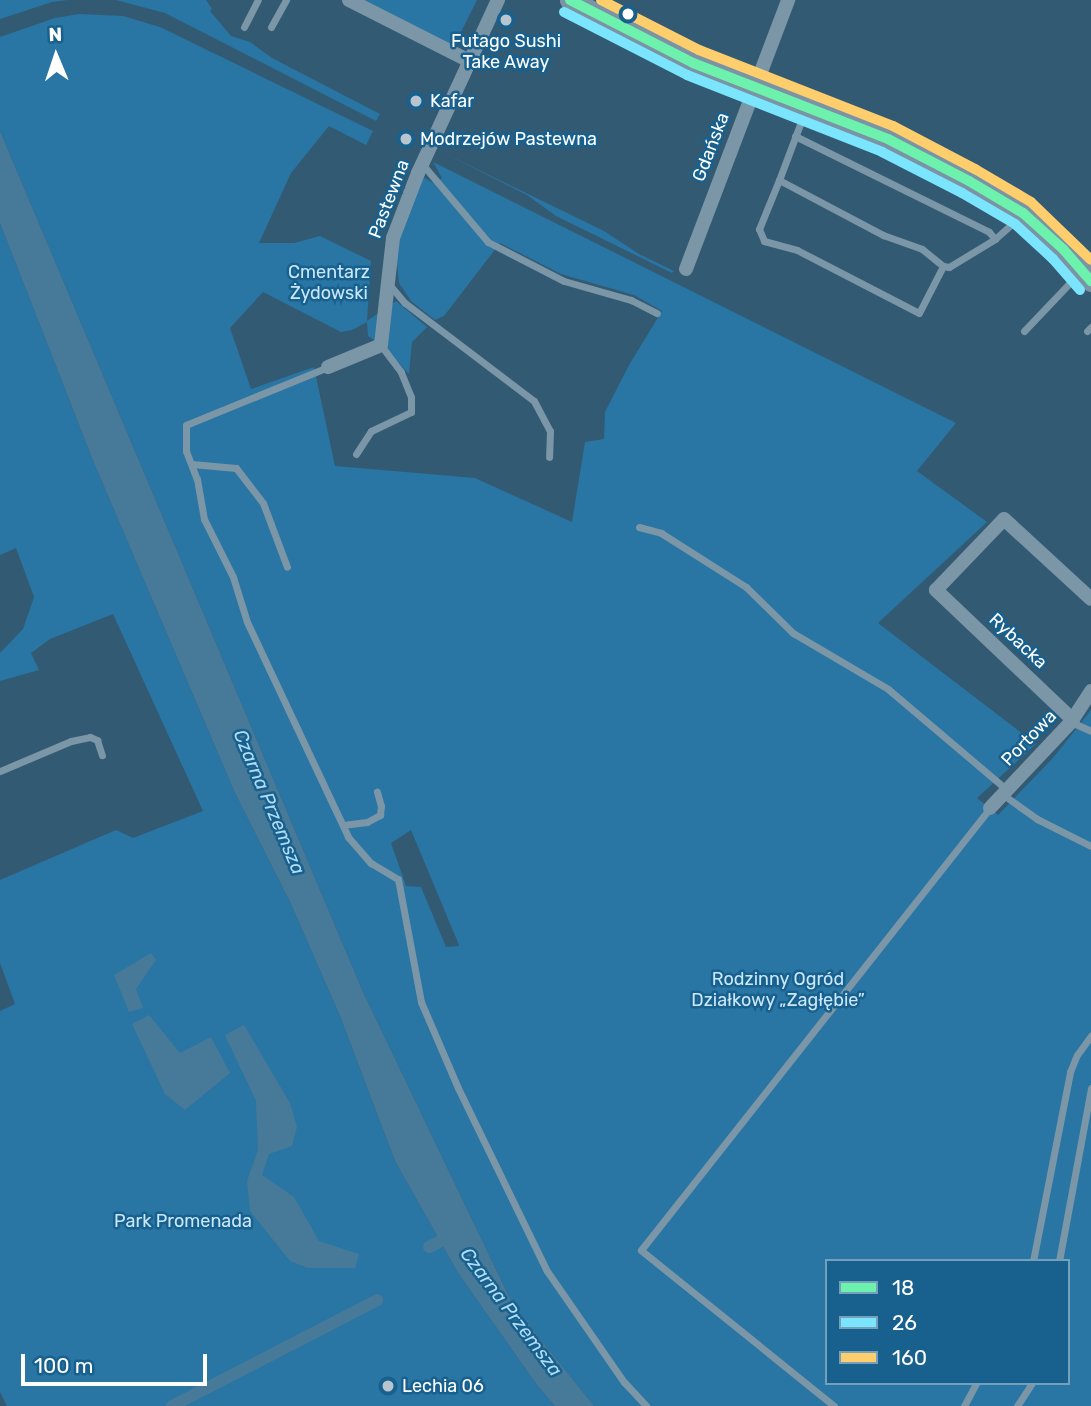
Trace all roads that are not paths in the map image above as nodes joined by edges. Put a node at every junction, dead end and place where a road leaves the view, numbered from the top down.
1 (258, 0) edge
2 (286, 0) edge
3 (349, 0) edge
4 (498, 0) edge
5 (788, 0) edge
6 (575, 1) edge
7 (271, 26) dead end
8 (244, 27) dead end
9 (469, 61) junction
10 (754, 87) junction
11 (807, 107) junction
12 (796, 136) junction
13 (422, 164) junction
14 (779, 180) junction
15 (1023, 213) junction
16 (996, 239) junction
17 (943, 267) junction
18 (686, 269) dead end
19 (1086, 276) edge
20 (386, 280) junction
21 (657, 313) dead end
22 (1024, 331) dead end
23 (382, 345) junction
24 (328, 367) joint
25 (356, 454) dead end
26 (549, 457) dead end
27 (192, 464) junction
28 (639, 527) dead end
29 (287, 567) dead end
30 (1091, 599) edge
31 (1091, 691) edge
32 (1072, 721) junction
33 (1091, 731) edge
34 (102, 755) dead end
35 (0, 771) edge
36 (377, 792) dead end
37 (1004, 792) junction
38 (990, 808) joint
39 (343, 825) junction
40 (1091, 846) edge
41 (1091, 1036) edge
42 (1091, 1088) edge
43 (1033, 1259) edge
44 (1059, 1259) edge
45 (975, 1385) edge
46 (1031, 1385) edge
47 (646, 1406) edge
48 (834, 1406) edge
49 (964, 1406) edge
50 (1017, 1406) edge

1 - 8 lane
2 - 7 lane
3 - 9 street
4 - 9 street, Pastewna
5 - 10 street, Gdańska
6 - 10 main road
9 - 13 street, Pastewna
10 - 11 main road
10 - 18 street, Gdańska
11 - 12 lane
11 - 15 main road
12 - 14 lane
12 - 16 lane
13 - 20 street, Pastewna
13 - 21 lane
14 - 17 lane
14 - 17 lane
15 - 16 lane
15 - 19 main road
16 - 17 lane
19 - 22 lane
20 - 23 street, Pastewna
20 - 26 lane
23 - 24 street
23 - 25 lane
24 - 27 lane
27 - 29 lane
27 - 39 lane
28 - 37 lane
30 - 32 street, Rybacka
31 - 32 street, Portowa
32 - 33 lane
32 - 37 street, Portowa
34 - 35 lane
36 - 39 lane
37 - 38 street, Portowa
37 - 40 lane
38 - 48 lane
39 - 47 lane
41 - 43 lane
42 - 44 lane
45 - 49 lane
46 - 50 lane

